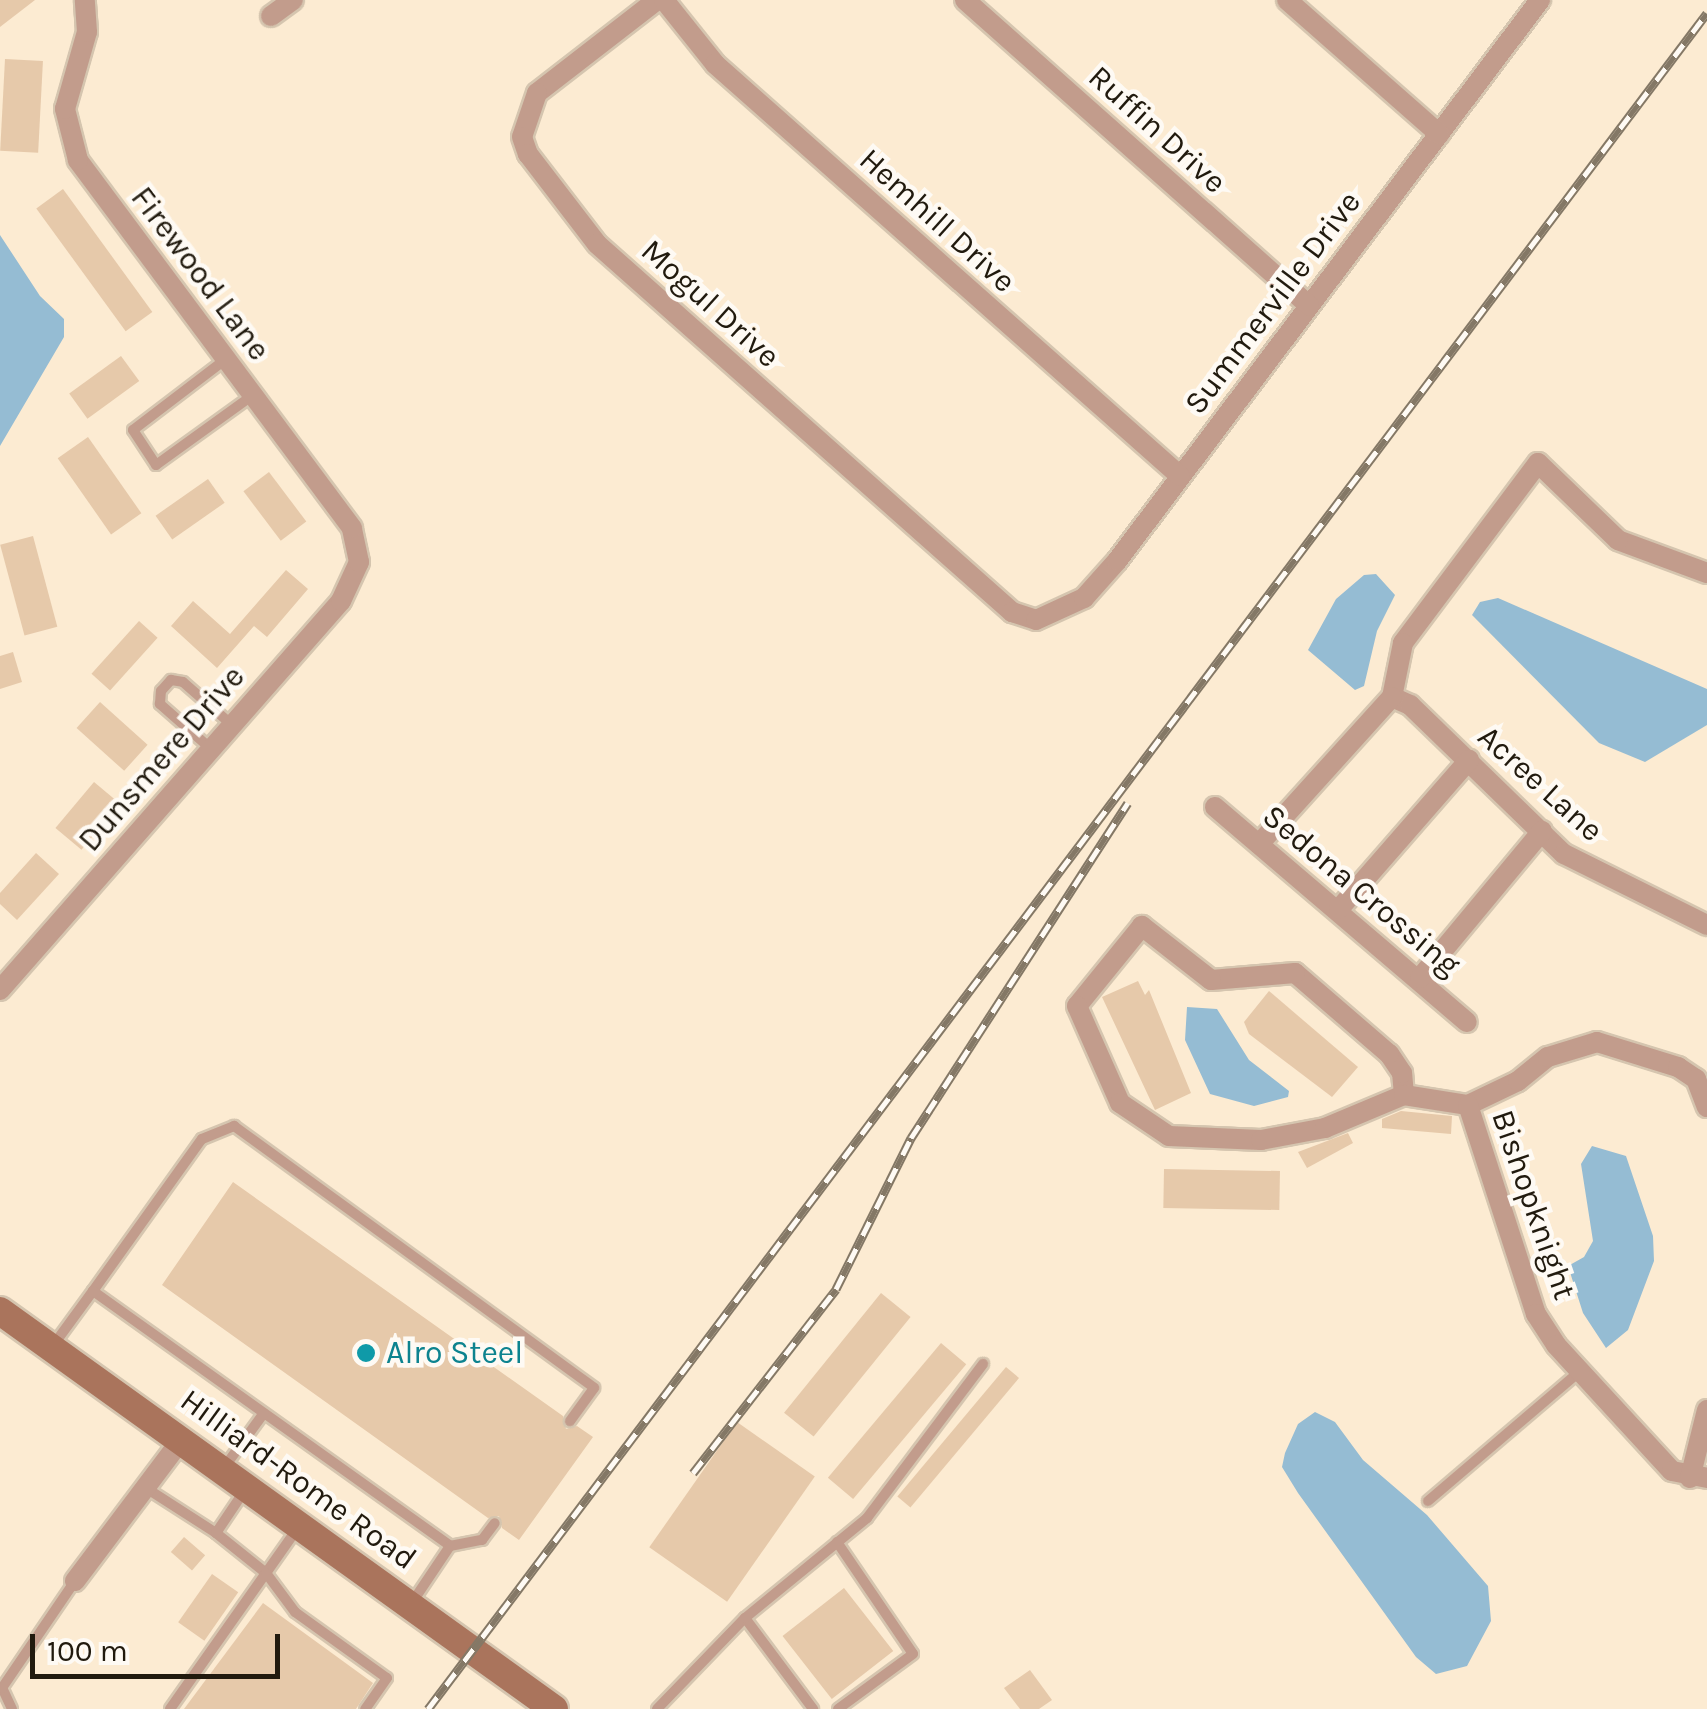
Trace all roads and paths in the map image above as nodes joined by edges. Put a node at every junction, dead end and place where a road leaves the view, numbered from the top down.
1 (85, 0) edge
2 (294, 0) edge
3 (661, 0) edge
4 (965, 0) edge
5 (1288, 0) edge
6 (1540, 0) edge
7 (271, 16) dead end
8 (1439, 134) junction
9 (1309, 305) junction
10 (226, 358) junction
11 (253, 395) junction
12 (1180, 476) junction
13 (359, 562) joint
14 (1707, 573) edge
15 (1036, 620) joint
16 (1392, 697) junction
17 (231, 724) junction
18 (210, 748) junction
19 (1469, 760) junction
20 (1215, 807) dead end
21 (1542, 831) junction
22 (1259, 844) junction
23 (1339, 908) junction
24 (1707, 925) edge
25 (1420, 978) junction
26 (0, 990) edge
27 (1467, 1022) dead end
28 (1404, 1095) junction
29 (1468, 1105) junction
30 (1707, 1108) edge
31 (93, 1290) junction
32 (0, 1311) edge
33 (52, 1347) junction
34 (984, 1364) dead end
35 (1580, 1371) junction
36 (1707, 1410) edge
37 (264, 1413) junction
38 (570, 1421) dead end
39 (182, 1439) junction
40 (223, 1469) junction
41 (1699, 1478) edge
42 (247, 1486) junction
43 (146, 1488) junction
44 (1428, 1500) dead end
45 (495, 1523) dead end
46 (300, 1524) junction
47 (216, 1533) junction
48 (837, 1542) junction
49 (450, 1546) junction
50 (266, 1572) junction
51 (76, 1581) joint
52 (411, 1604) junction
53 (745, 1618) junction
54 (12, 1709) edge
55 (170, 1709) edge
56 (365, 1709) edge
57 (554, 1709) edge
58 (657, 1709) edge
59 (813, 1709) edge
60 (838, 1709) edge

1 - 10 street, Firewood Lane
2 - 7 street
3 - 12 street, Hemhill Drive
3 - 15 street, Mogul Drive
4 - 9 street, Ruffin Drive
5 - 8 street
6 - 8 street, Summerville Drive
8 - 9 street, Summerville Drive
9 - 12 street, Summerville Drive
10 - 11 street, Firewood Lane
10 - 11 lane
11 - 13 street, Firewood Lane
12 - 15 street, Summerville Drive
13 - 17 street, Dunsmere Drive
14 - 16 street
16 - 19 street, Acree Lane
16 - 22 street
17 - 18 street, Dunsmere Drive
17 - 18 lane
18 - 26 street, Dunsmere Drive
19 - 21 street, Acree Lane
19 - 23 street
20 - 22 street, Sedona Crossing
21 - 24 street, Acree Lane
21 - 25 street
22 - 23 street, Sedona Crossing
23 - 25 street, Sedona Crossing
25 - 27 street, Sedona Crossing
28 - 28 street
28 - 29 street
29 - 30 street
29 - 35 street, Bishopknight
31 - 33 lane
31 - 37 lane
31 - 38 lane
32 - 33 main road, Hilliard-Rome Road
33 - 39 main road, Hilliard-Rome Road
34 - 48 lane
35 - 41 street, Bishopknight
35 - 44 lane
36 - 41 street
37 - 40 lane
37 - 49 lane
39 - 40 main road, Hilliard-Rome Road
39 - 43 street
40 - 42 main road, Hilliard-Rome Road
42 - 46 main road, Hilliard-Rome Road
42 - 47 lane
43 - 47 lane
43 - 51 street
45 - 49 lane
46 - 50 lane
46 - 52 main road, Hilliard-Rome Road
47 - 50 lane
48 - 53 lane
48 - 60 lane
49 - 52 lane
50 - 55 lane
50 - 56 lane
51 - 54 lane
52 - 57 main road, Hilliard-Rome Road
53 - 58 lane
53 - 59 lane

